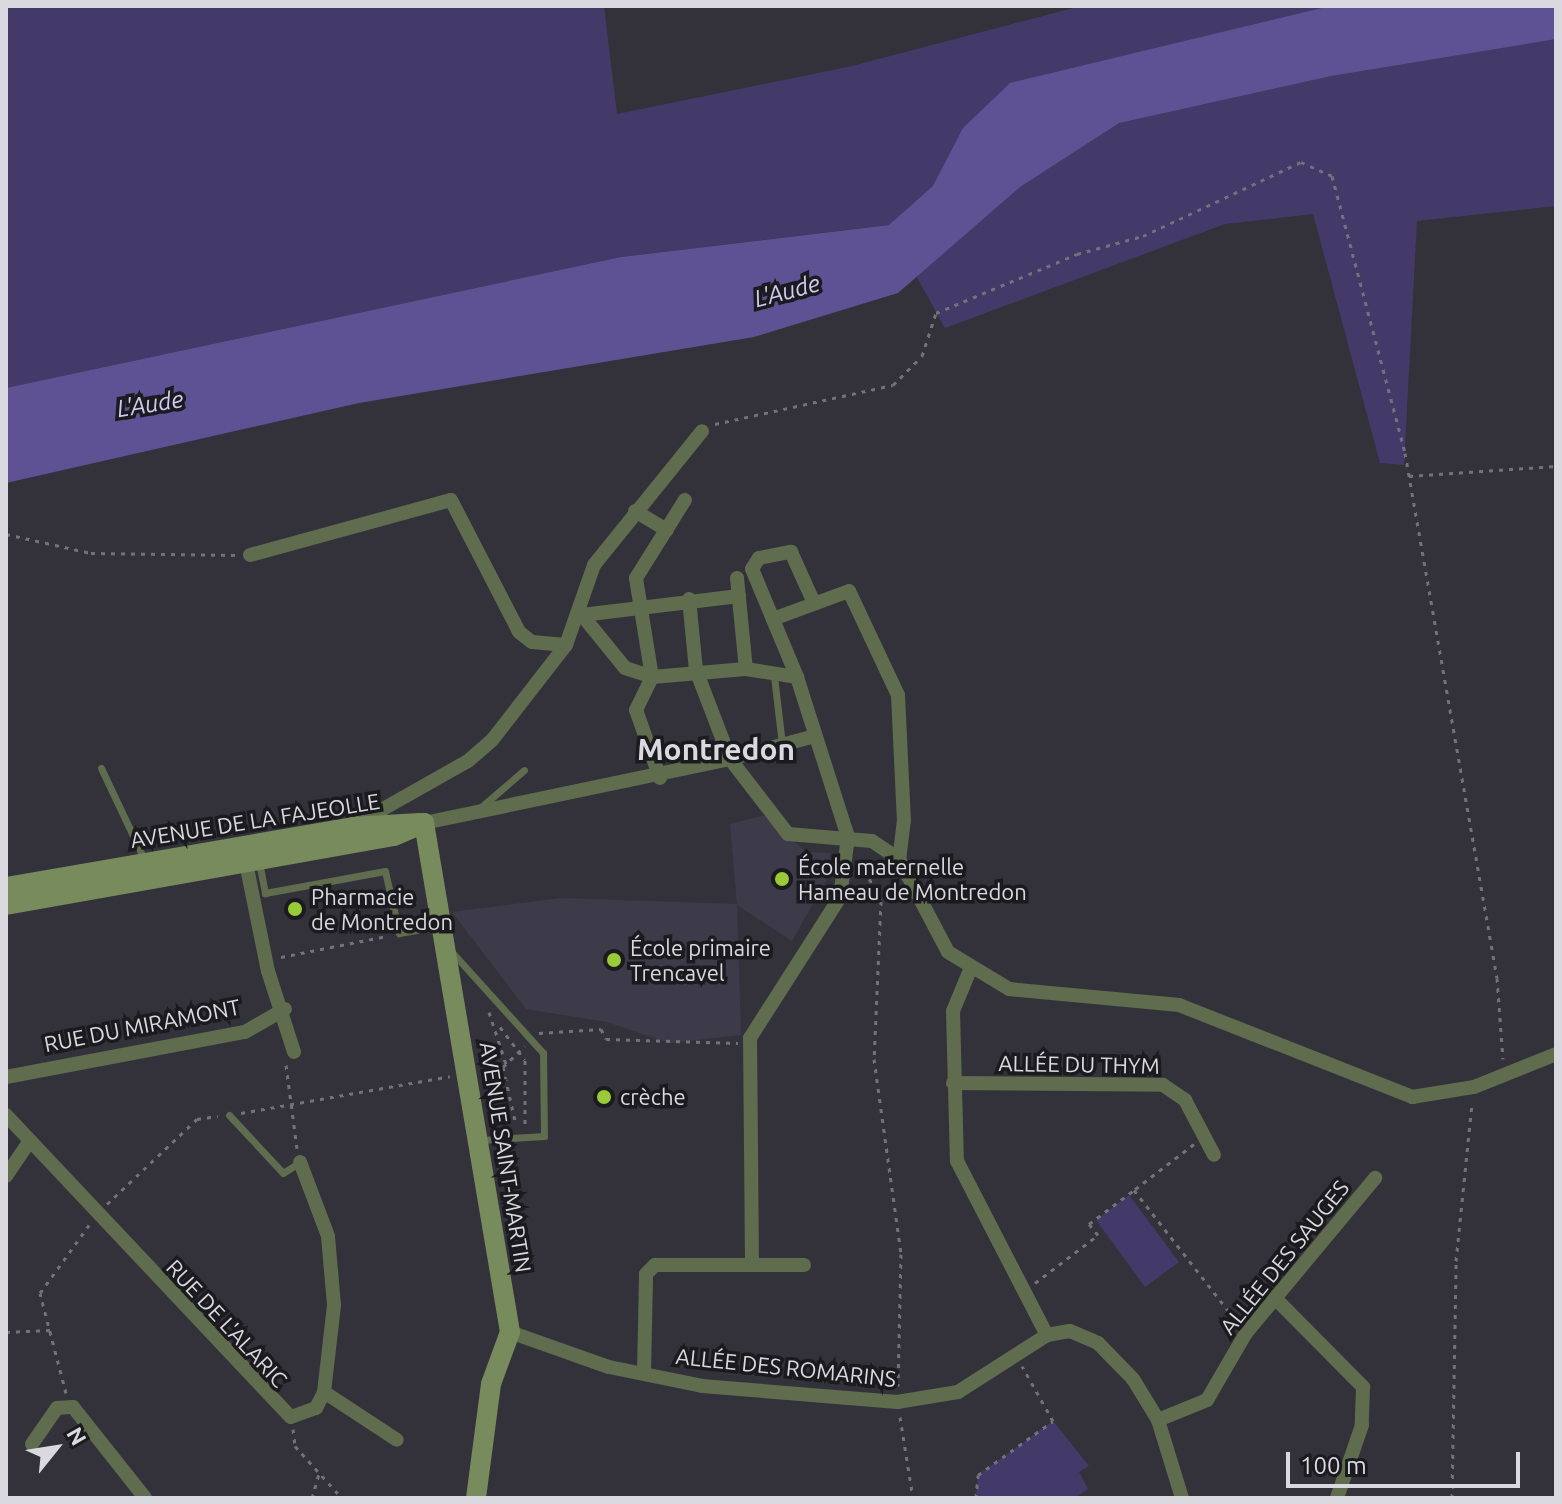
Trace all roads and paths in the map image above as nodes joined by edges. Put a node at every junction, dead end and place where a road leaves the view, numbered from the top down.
1 (702, 431) joint
2 (1556, 466) edge
3 (1409, 476) junction
4 (685, 500) dead end
5 (635, 511) junction
6 (667, 530) junction
7 (6, 534) edge
8 (250, 555) joint
9 (737, 578) dead end
10 (739, 596) junction
11 (689, 599) junction
12 (814, 603) junction
13 (640, 607) junction
14 (742, 614) junction
15 (582, 615) junction
16 (771, 616) junction
17 (566, 645) junction
18 (746, 669) junction
19 (696, 670) junction
20 (774, 676) junction
21 (652, 677) junction
22 (797, 677) junction
23 (815, 736) junction
24 (782, 744) junction
25 (730, 759) junction
26 (101, 768) dead end
27 (524, 770) dead end
28 (660, 778) junction
29 (480, 808) junction
30 (424, 823) junction
31 (354, 835) junction
32 (848, 837) junction
33 (254, 855) junction
34 (899, 859) junction
35 (145, 861) junction
36 (6, 887) edge
37 (6, 905) edge
38 (399, 933) junction
39 (444, 935) junction
40 (267, 965) junction
41 (970, 970) junction
42 (488, 1004) dead end
43 (285, 1009) junction
44 (500, 1027) junction
45 (535, 1036) junction
46 (750, 1043) junction
47 (521, 1049) junction
48 (294, 1052) joint
49 (1556, 1054) edge
50 (504, 1066) junction
51 (468, 1073) junction
52 (1504, 1075) junction
53 (6, 1077) edge
54 (953, 1083) junction
55 (1474, 1087) junction
56 (287, 1107) junction
57 (6, 1115) edge
58 (229, 1115) dead end
59 (517, 1128) junction
60 (1207, 1134) junction
61 (480, 1140) junction
62 (519, 1140) junction
63 (29, 1142) junction
64 (1214, 1155) dead end
65 (300, 1162) junction
66 (6, 1176) edge
67 (1375, 1178) dead end
68 (1134, 1190) junction
69 (752, 1263) junction
70 (804, 1265) dead end
71 (1022, 1293) junction
72 (1274, 1297) junction
73 (52, 1329) dead end
74 (6, 1332) edge
75 (510, 1332) junction
76 (1246, 1333) junction
77 (1047, 1335) junction
78 (1016, 1355) junction
79 (644, 1373) junction
80 (324, 1392) junction
81 (897, 1402) junction
82 (291, 1417) junction
83 (1158, 1420) junction
84 (397, 1440) dead end
85 (28, 1447) dead end
86 (319, 1474) junction
87 (145, 1498) edge
88 (312, 1498) edge
89 (342, 1498) edge
90 (476, 1498) edge
91 (913, 1498) edge
92 (976, 1498) edge
93 (1182, 1498) edge
94 (1337, 1498) edge
95 (1452, 1498) edge

1 - 3 path
1 - 5 street
2 - 3 path
3 - 52 path
4 - 6 street
5 - 6 street
5 - 15 street
6 - 13 street
7 - 8 path
8 - 17 street
9 - 10 street
10 - 11 street
10 - 14 street
11 - 13 street
11 - 19 street
12 - 16 street
12 - 16 street
12 - 34 street
13 - 15 street
13 - 21 street
14 - 16 street
14 - 18 street
15 - 17 street
15 - 21 street
16 - 22 street
17 - 31 street
18 - 19 street
18 - 20 street
19 - 21 street
19 - 25 street
20 - 22 street
20 - 24 lane
21 - 28 street
22 - 23 street
23 - 24 street
23 - 32 street
24 - 25 street
25 - 28 street
25 - 32 street
26 - 35 lane
27 - 29 lane
28 - 29 street
29 - 30 street
30 - 31 street, AVENUE DE LA FAJEOLLE
30 - 39 street, AVENUE SAINT-MARTIN
31 - 33 street, AVENUE DE LA FAJEOLLE
32 - 34 street
32 - 46 street
32 - 81 path
33 - 35 street, AVENUE DE LA FAJEOLLE
33 - 37 street, AVENUE DE LA FAJEOLLE
33 - 38 lane
33 - 40 street
34 - 41 street
35 - 36 street, AVENUE DE LA FAJEOLLE
38 - 39 lane
38 - 40 path
39 - 45 lane
39 - 51 street, AVENUE SAINT-MARTIN
40 - 43 street
41 - 54 street
41 - 55 street
42 - 44 path
43 - 48 street
43 - 53 street, RUE DU MIRAMONT
44 - 47 path
44 - 50 path
45 - 46 path
45 - 47 path
45 - 62 lane
46 - 69 street
47 - 50 path
47 - 59 path
48 - 56 path
49 - 52 street
50 - 51 path
50 - 59 path
51 - 56 path
51 - 61 street, AVENUE SAINT-MARTIN
52 - 55 street
54 - 60 street, ALLÉE DU THYM
54 - 71 street
55 - 95 path
56 - 65 path
57 - 63 street, RUE DE L'ALARIC
58 - 65 lane
59 - 62 path
60 - 64 street, ALLÉE DU THYM
60 - 68 path
61 - 62 lane
61 - 75 street, AVENUE SAINT-MARTIN
63 - 66 street
63 - 82 street, RUE DE L'ALARIC
65 - 80 street
67 - 72 street, ALLÉE DES SAUGES
68 - 71 path
68 - 76 path
69 - 70 street
69 - 79 street
71 - 77 street
72 - 76 street, ALLÉE DES SAUGES
72 - 94 street
73 - 74 path
75 - 79 street, ALLÉE DES ROMARINS
75 - 90 street, AVENUE SAINT-MARTIN
76 - 83 street, ALLÉE DES SAUGES
77 - 78 street, ALLÉE DES ROMARINS
77 - 83 street
78 - 81 street, ALLÉE DES ROMARINS
78 - 92 path
79 - 81 street, ALLÉE DES ROMARINS
80 - 82 street, RUE DE L'ALARIC
80 - 84 street
81 - 91 path
82 - 86 path
83 - 93 street
85 - 87 street
86 - 88 path
86 - 89 path

